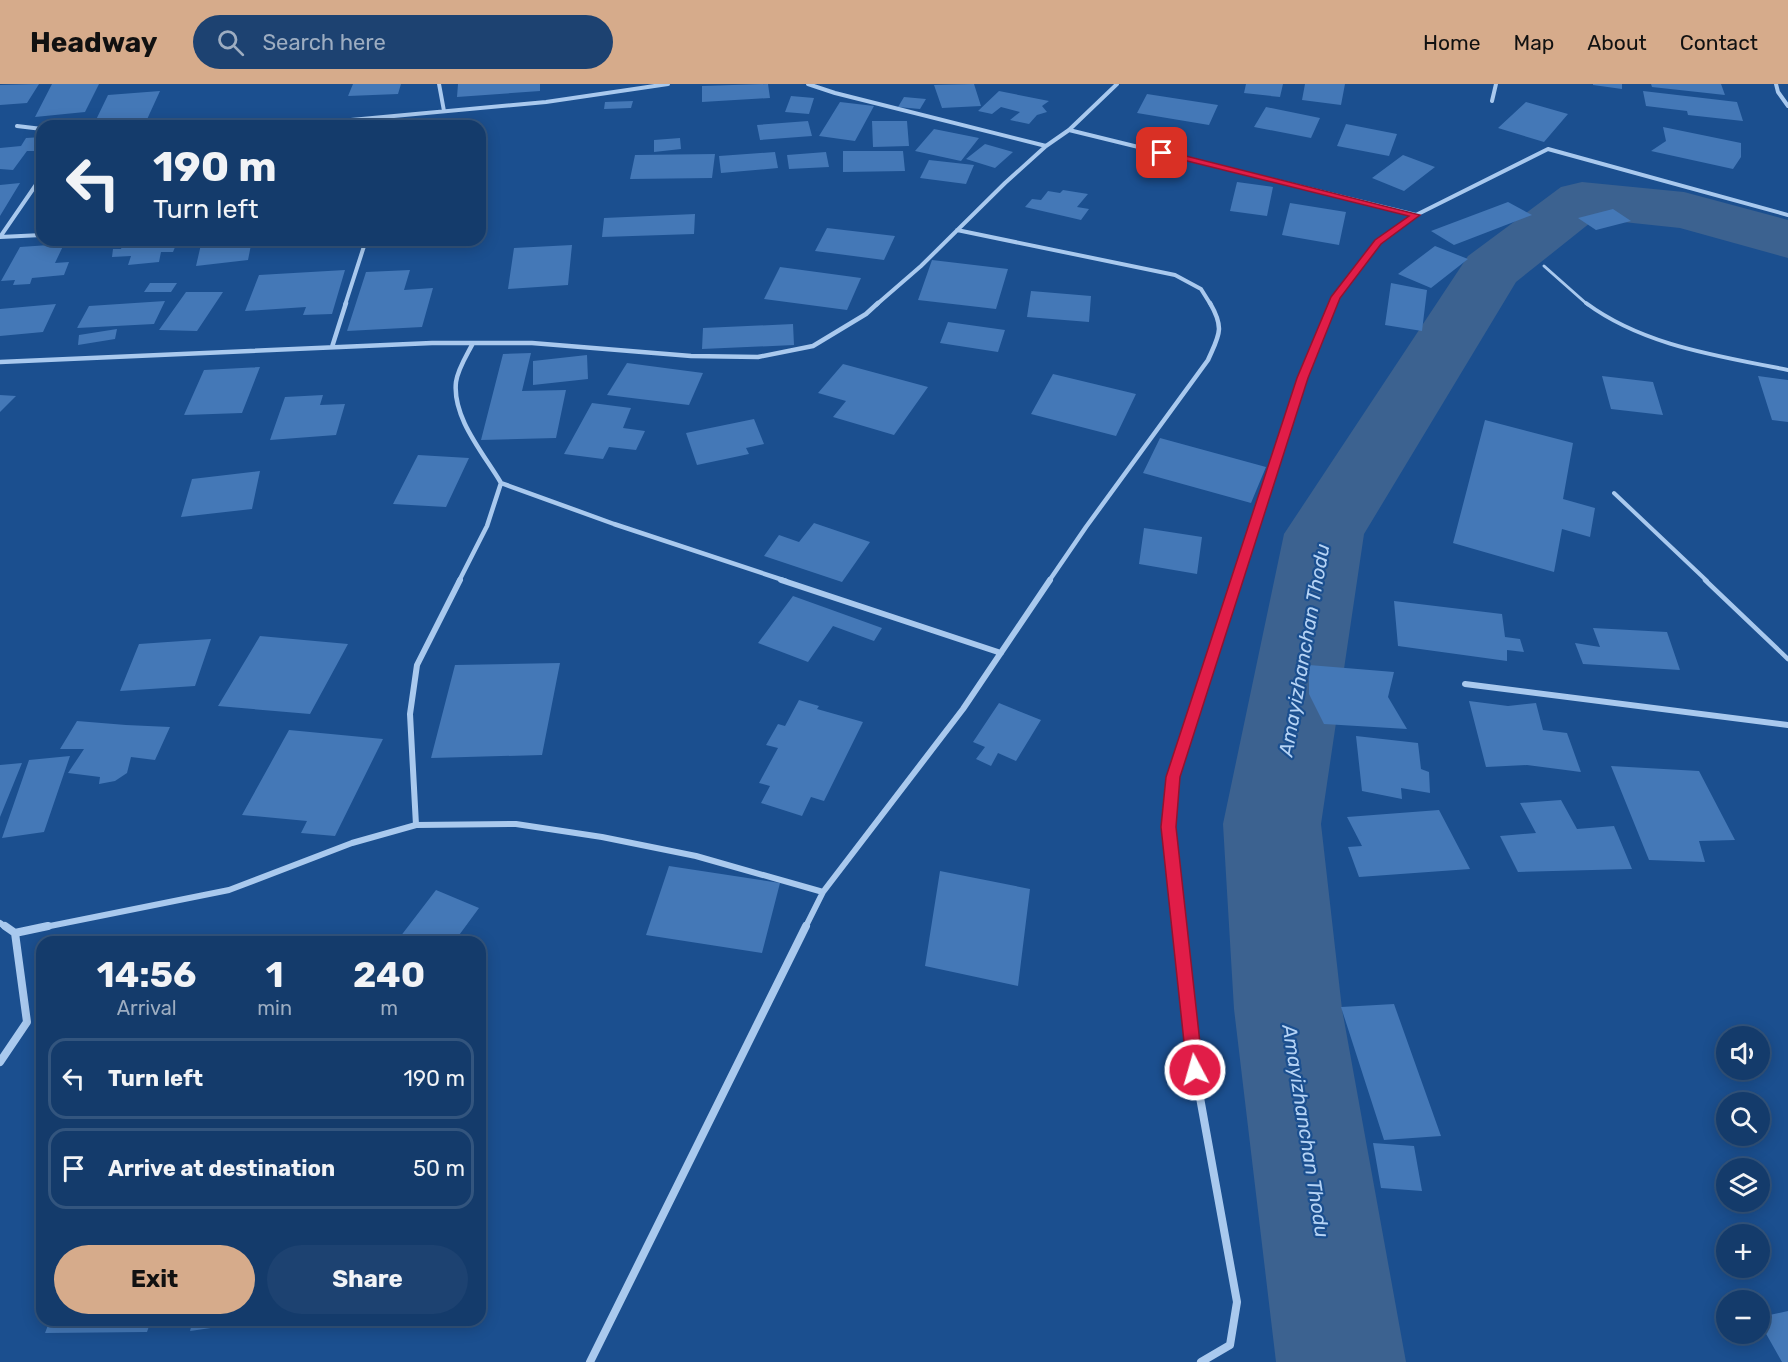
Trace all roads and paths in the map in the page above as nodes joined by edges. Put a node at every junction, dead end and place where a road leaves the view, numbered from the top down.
1 (439, 84) edge
2 (668, 84) edge
3 (808, 84) edge
4 (1117, 84) edge
5 (1496, 84) edge
6 (1776, 84) edge
7 (1492, 101) dead end
8 (1788, 106) edge
9 (444, 111) junction
10 (349, 120) edge
11 (17, 126) dead end
12 (36, 128) edge
13 (1069, 130) junction
14 (1046, 146) junction
15 (36, 185) edge
16 (1416, 215) junction
17 (1788, 215) edge
18 (957, 230) junction
19 (36, 235) edge
20 (0, 237) edge
21 (364, 246) edge
22 (1544, 266) dead end
23 (473, 343) junction
24 (332, 347) junction
25 (0, 362) edge
26 (1788, 370) edge
27 (501, 483) junction
28 (1614, 493) dead end
29 (1001, 653) junction
30 (1788, 659) edge
31 (1465, 684) dead end
32 (1788, 725) edge
33 (416, 825) junction
34 (823, 892) junction
35 (0, 923) edge
36 (15, 933) junction
37 (0, 1062) edge
38 (590, 1362) edge
39 (1201, 1362) edge

1 - 9 street
2 - 9 street
3 - 14 street
4 - 13 street
5 - 7 street
6 - 8 street
9 - 10 street
11 - 12 street
13 - 14 street
13 - 16 street
14 - 18 street
15 - 20 street
16 - 17 street
16 - 39 street
18 - 23 street
18 - 29 street
19 - 20 street
21 - 24 street
22 - 26 lane
23 - 24 street
23 - 27 street
24 - 25 street
27 - 29 street
27 - 33 street
28 - 30 lane
29 - 34 street
31 - 32 street
33 - 34 street
33 - 36 street
34 - 38 street
35 - 36 street
36 - 37 street

